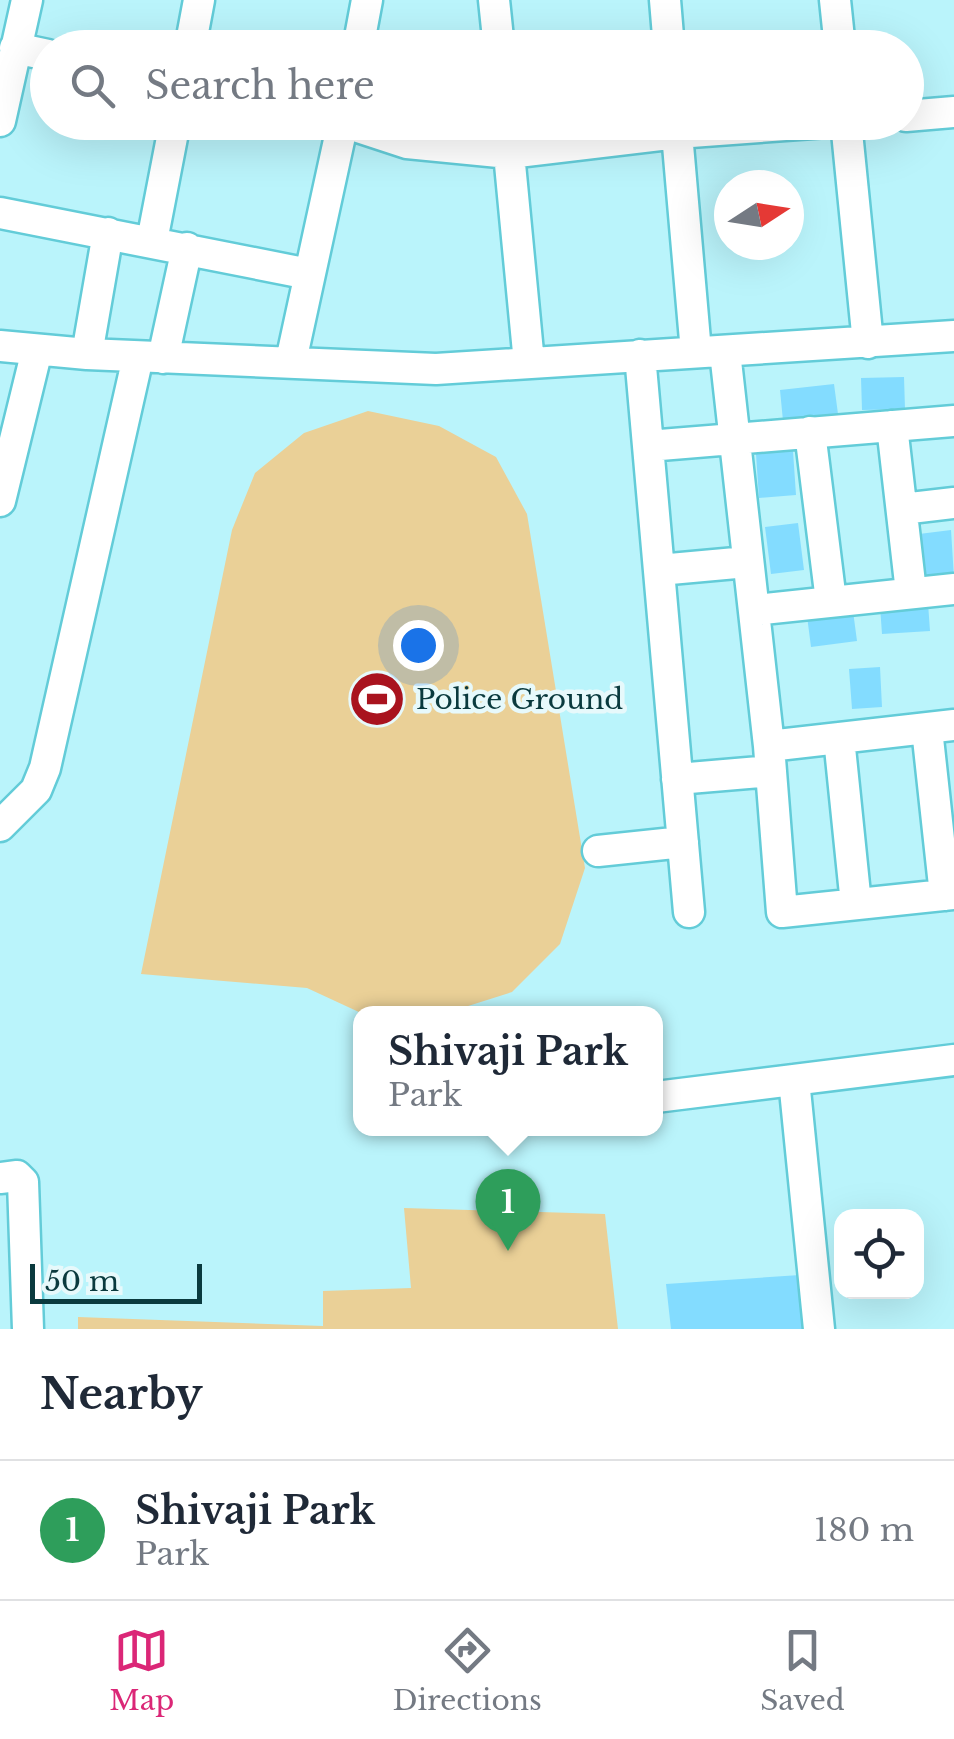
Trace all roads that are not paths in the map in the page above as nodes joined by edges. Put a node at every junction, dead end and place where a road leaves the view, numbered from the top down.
1 (27, 0) edge
2 (199, 0) edge
3 (367, 0) edge
4 (494, 0) edge
5 (665, 0) edge
6 (836, 0) edge
7 (193, 30) edge
8 (361, 30) edge
9 (496, 30) edge
10 (668, 30) edge
11 (838, 30) edge
12 (14, 48) junction
13 (30, 51) edge
14 (954, 112) edge
15 (924, 114) edge
16 (0, 121) edge
17 (172, 140) edge
18 (339, 140) edge
19 (395, 140) edge
20 (474, 140) edge
21 (508, 140) edge
22 (678, 140) edge
23 (848, 140) edge
24 (0, 212) edge
25 (108, 233) junction
26 (152, 241) junction
27 (187, 248) junction
28 (309, 274) junction
29 (954, 336) edge
30 (868, 343) junction
31 (0, 346) edge
32 (37, 350) junction
33 (710, 352) junction
34 (87, 354) junction
35 (640, 356) junction
36 (151, 357) junction
37 (292, 361) junction
38 (529, 363) junction
39 (954, 422) edge
40 (892, 426) junction
41 (810, 432) junction
42 (734, 438) junction
43 (648, 446) junction
44 (0, 501) edge
45 (954, 503) edge
46 (902, 509) junction
47 (747, 562) junction
48 (659, 570) junction
49 (954, 589) edge
50 (912, 592) junction
51 (831, 601) junction
52 (755, 610) junction
53 (940, 727) edge
54 (839, 738) junction
55 (770, 759) junction
56 (677, 779) junction
57 (0, 826) edge
58 (683, 842) junction
59 (598, 851) dead end
60 (950, 894) edge
61 (856, 904) junction
62 (689, 912) dead end
63 (954, 1060) edge
64 (794, 1080) junction
65 (663, 1096) edge
66 (0, 1178) edge
67 (28, 1329) edge
68 (820, 1329) edge

1 - 12 street
2 - 7 street
3 - 8 street
4 - 9 street
5 - 10 street
6 - 11 street
12 - 13 street
12 - 16 street
14 - 15 street
17 - 26 street
18 - 28 street
19 - 20 street
21 - 38 street
22 - 33 street
23 - 30 street
24 - 25 street
25 - 26 street
25 - 34 street
26 - 27 street
27 - 28 street
27 - 36 street
28 - 37 street
29 - 30 street
30 - 33 street
31 - 32 street
32 - 34 street
32 - 44 street
33 - 35 street
33 - 42 street
34 - 36 street
35 - 38 street
35 - 43 street
36 - 37 street
36 - 57 street
37 - 38 street
39 - 40 street
40 - 41 street
40 - 46 street
41 - 42 street
41 - 51 street
42 - 43 street
42 - 47 street
43 - 48 street
45 - 46 street
46 - 50 street
47 - 48 street
47 - 52 street
48 - 56 street
49 - 50 street
50 - 51 street
51 - 52 street
52 - 55 street
53 - 54 street
53 - 60 street
54 - 55 street
54 - 61 street
55 - 56 street
55 - 61 street
56 - 58 street
58 - 59 street
58 - 62 street
60 - 61 street
63 - 64 street
64 - 65 street
64 - 68 street
66 - 67 street

